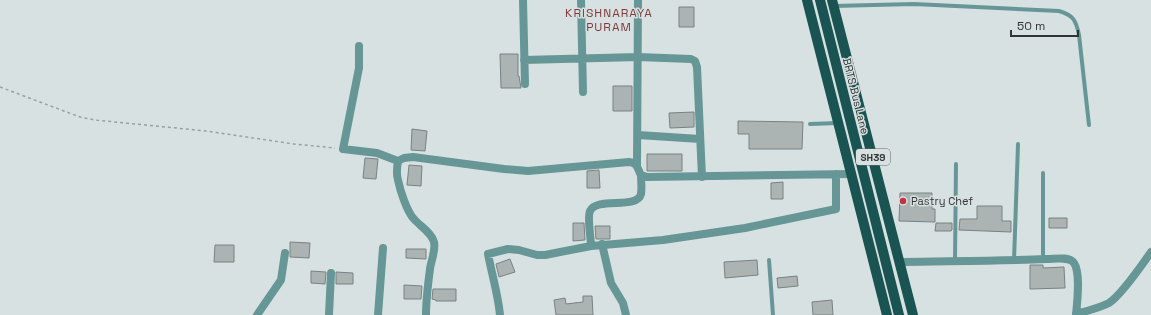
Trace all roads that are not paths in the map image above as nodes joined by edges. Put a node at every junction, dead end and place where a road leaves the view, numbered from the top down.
1 (523, 0) edge
2 (582, 0) edge
3 (638, 0) edge
4 (807, 0) edge
5 (820, 0) edge
6 (832, 3) edge
7 (359, 46) dead end
8 (638, 57) junction
9 (583, 58) junction
10 (524, 60) junction
11 (525, 84) dead end
12 (583, 92) dead end
13 (838, 123) junction
14 (810, 124) dead end
15 (1089, 126) dead end
16 (638, 135) junction
17 (700, 139) junction
18 (1018, 144) dead end
19 (398, 161) junction
20 (956, 164) dead end
21 (637, 165) junction
22 (1044, 173) dead end
23 (836, 174) junction
24 (851, 174) junction
25 (641, 175) junction
26 (702, 177) junction
27 (602, 244) junction
28 (591, 246) junction
29 (383, 248) dead end
30 (1151, 252) edge
31 (286, 253) dead end
32 (1043, 259) junction
33 (769, 260) dead end
34 (955, 261) junction
35 (1014, 261) junction
36 (900, 262) junction
37 (331, 273) dead end
38 (1076, 314) edge
39 (257, 315) edge
40 (329, 315) edge
41 (378, 315) edge
42 (426, 315) edge
43 (500, 315) edge
44 (626, 315) edge
45 (773, 315) edge
46 (887, 315) edge
47 (899, 315) edge
48 (913, 315) edge

1 - 10 street
2 - 9 street
3 - 8 street
4 - 13 main road, SH39
5 - 47 main road, BRTS Bus Lane
6 - 15 lane
6 - 36 main road, SH39
7 - 19 street
8 - 9 street
8 - 16 street
8 - 17 street
9 - 10 street
9 - 12 street
10 - 11 street
13 - 14 lane
13 - 24 main road, SH39
16 - 17 street
16 - 21 street
17 - 26 street
18 - 35 lane
19 - 21 street
19 - 42 street
20 - 34 lane
21 - 25 street
22 - 32 lane
23 - 24 street
23 - 26 street
23 - 27 street
24 - 46 main road, SH39
25 - 26 street
25 - 28 street
27 - 28 street
27 - 44 street
28 - 43 street
29 - 41 street
30 - 38 street
31 - 39 street
32 - 35 street
32 - 38 street
33 - 45 lane
34 - 35 street
34 - 36 street
36 - 48 main road, SH39
37 - 40 street

